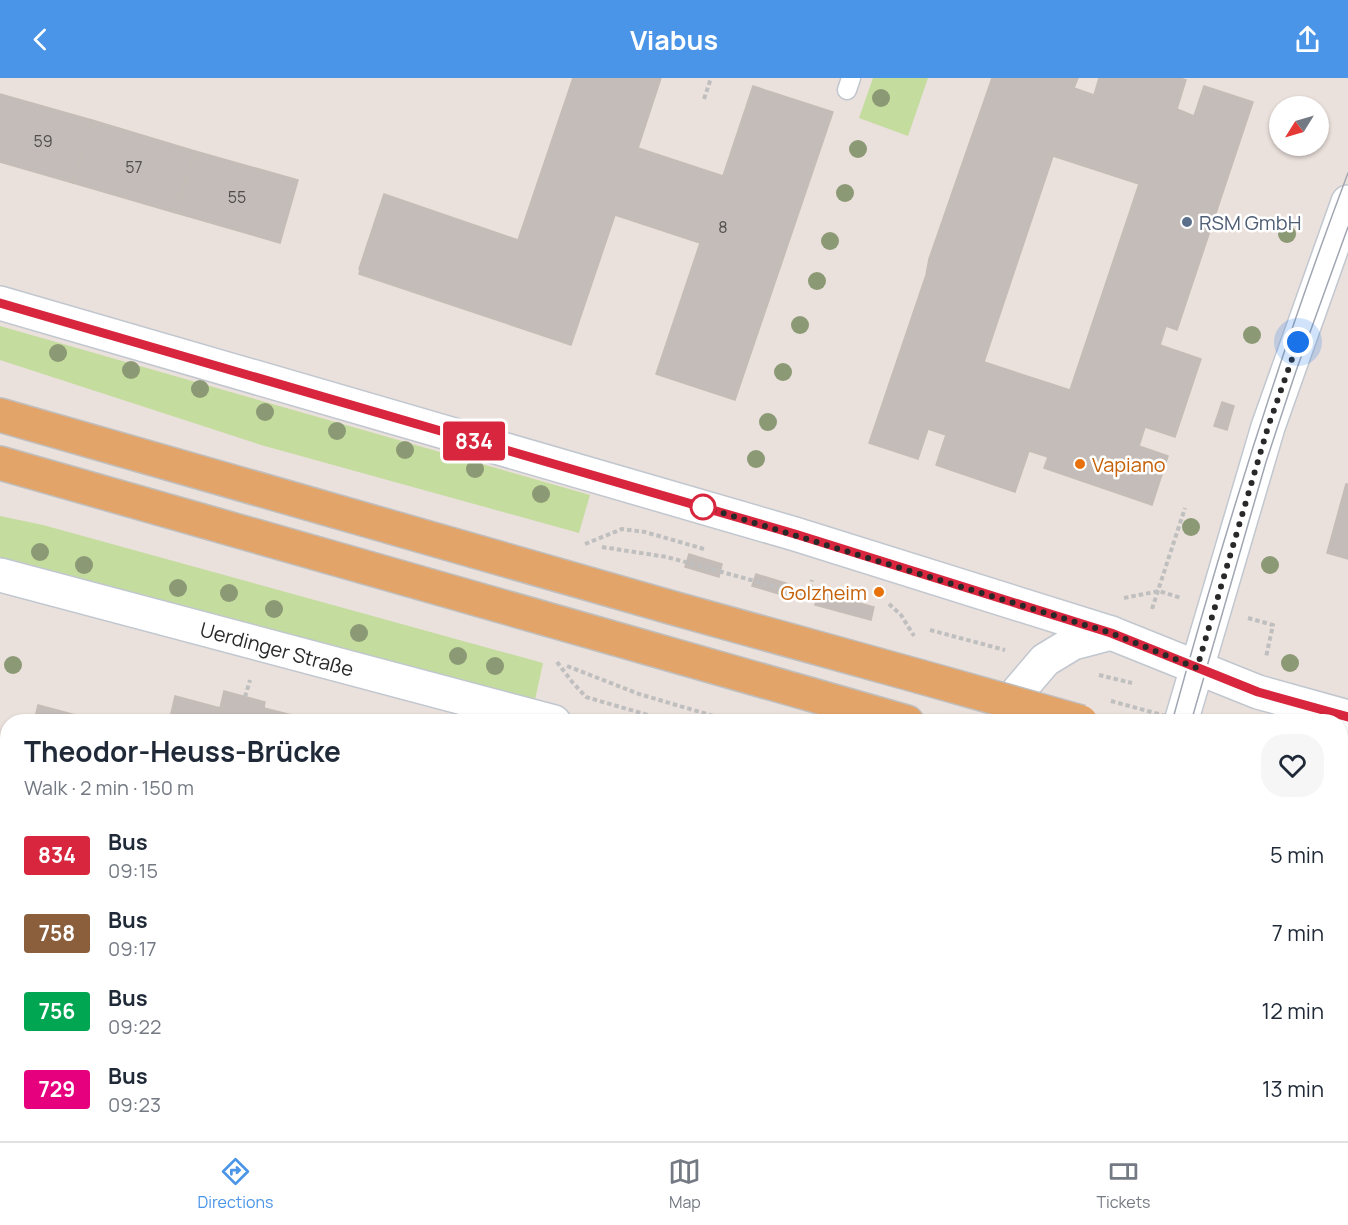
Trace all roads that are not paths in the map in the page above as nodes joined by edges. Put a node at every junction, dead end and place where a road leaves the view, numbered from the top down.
1 (1348, 202) edge
2 (0, 303) edge
3 (0, 415) edge
4 (0, 463) edge
5 (0, 575) edge
6 (1111, 633) junction
7 (1197, 668) junction
8 (524, 714) edge
9 (881, 714) edge
10 (1009, 714) edge
11 (1053, 714) edge
12 (1183, 714) edge
13 (1337, 714) edge

1 - 7 street
2 - 6 street
3 - 11 main road, bridge
4 - 9 main road
5 - 8 street, Uerdinger Straße
6 - 7 street
6 - 10 street
7 - 12 street
7 - 13 street

